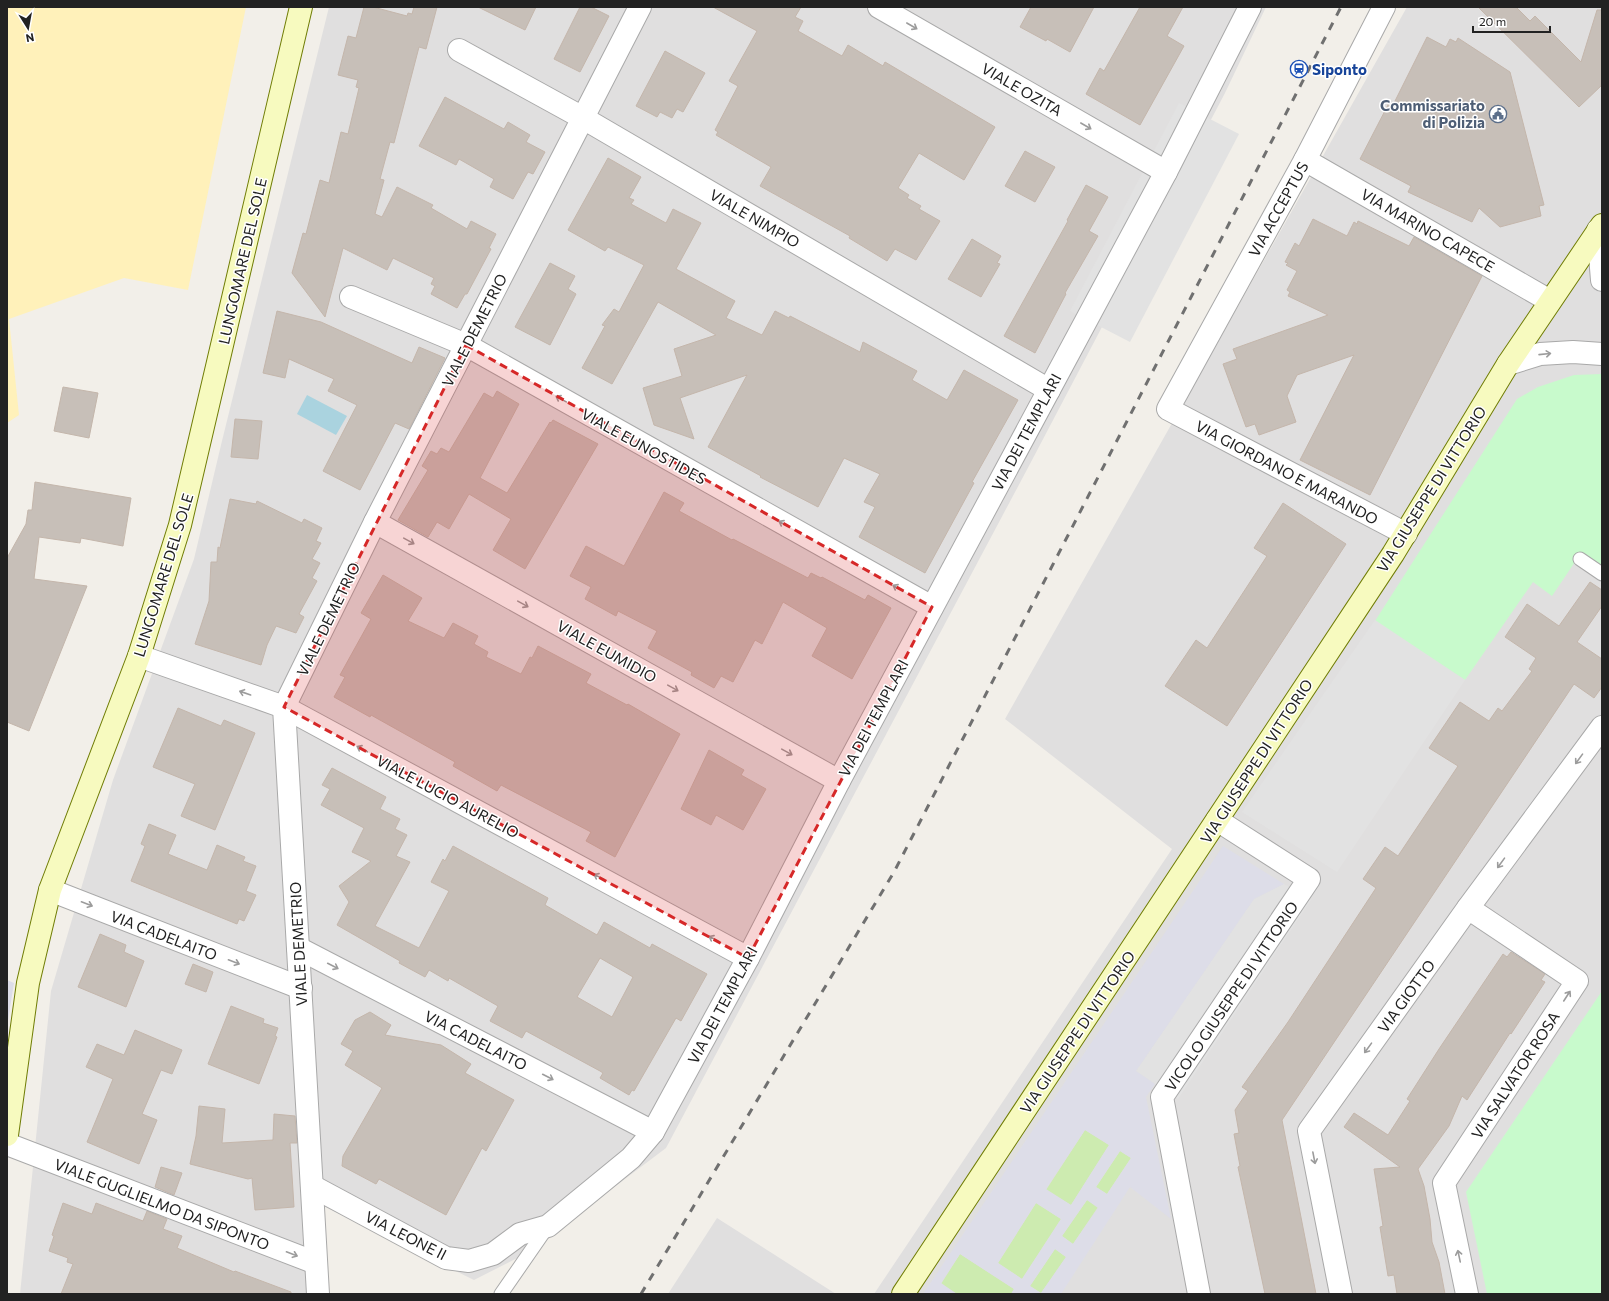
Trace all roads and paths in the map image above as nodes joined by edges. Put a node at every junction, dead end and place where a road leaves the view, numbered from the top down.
1 (301, 7) edge
2 (640, 7) edge
3 (878, 7) edge
4 (1250, 7) edge
5 (1384, 7) edge
6 (458, 50) dead end
7 (583, 118) junction
8 (1305, 160) junction
9 (1166, 172) junction
10 (1601, 229) edge
11 (1602, 280) edge
12 (351, 297) dead end
13 (1550, 301) junction
14 (466, 345) junction
15 (1602, 354) edge
16 (1508, 364) junction
17 (1049, 390) junction
18 (1168, 409) joint
19 (375, 522) junction
20 (1406, 534) junction
21 (1580, 559) dead end
22 (1602, 574) edge
23 (932, 607) junction
24 (139, 656) junction
25 (284, 707) junction
26 (1602, 727) edge
27 (839, 781) junction
28 (1217, 820) junction
29 (50, 890) junction
30 (1468, 908) junction
31 (298, 948) junction
32 (748, 958) junction
33 (300, 988) junction
34 (653, 1132) junction
35 (7, 1135) edge
36 (7, 1144) edge
37 (312, 1186) junction
38 (548, 1226) junction
39 (316, 1263) junction
40 (318, 1294) edge
41 (501, 1294) edge
42 (903, 1294) edge
43 (1199, 1294) edge
44 (1341, 1294) edge
45 (1467, 1294) edge

1 - 24 main road, LUNGOMARE DEL SOLE
2 - 7 street, VIALE DEMETRIO
3 -> 9 street, VIALE OZITA
4 - 9 street, VIA DEI TEMPLARI
5 - 8 street, VIA ACCEPTUS
6 - 7 street, VIALE NIMPIO
7 - 14 street, VIALE DEMETRIO
7 - 17 street, VIALE NIMPIO
8 - 13 street, VIA MARINO CAPECE
8 - 18 street, VIA ACCEPTUS
9 - 17 street, VIA DEI TEMPLARI
10 - 11 street
10 - 13 main road, VIA GIUSEPPE DI VITTORIO
12 - 14 street, VIALE EUNOSTIDES
13 - 16 main road, VIA GIUSEPPE DI VITTORIO
14 - 19 street, VIALE DEMETRIO
23 -> 14 street, VIALE EUNOSTIDES
16 -> 15 street
16 - 20 main road, VIA GIUSEPPE DI VITTORIO
17 - 23 street, VIA DEI TEMPLARI
18 - 20 street, VIA GIORDANO E MARANDO
19 - 25 street, VIALE DEMETRIO
19 -> 27 street, VIALE EUMIDIO
20 - 28 main road, VIA GIUSEPPE DI VITTORIO
21 - 22 lane
23 - 27 street, VIA DEI TEMPLARI
25 -> 24 street, VIALE LUCIO AURELIO
24 - 29 main road, LUNGOMARE DEL SOLE
25 - 31 street, VIALE DEMETRIO
32 -> 25 street, VIALE LUCIO AURELIO
26 -> 30 street, VIA GIOTTO
27 - 32 street, VIA DEI TEMPLARI
28 - 42 main road, VIA GIUSEPPE DI VITTORIO
28 - 43 street, VICOLO GIUSEPPE DI VITTORIO
29 -> 33 street, VIA CADELAITO
29 - 35 main road, LUNGOMARE DEL SOLE
30 -> 44 street, VIA GIOTTO
45 -> 30 street, VIA SALVATOR ROSA
31 - 33 street, VIALE DEMETRIO
31 -> 34 street, VIA CADELAITO
32 - 34 street, VIA DEI TEMPLARI
33 - 37 street, VIALE DEMETRIO
34 - 38 street, VIA LEONE II
36 -> 39 street, VIALE GUGLIELMO DA SIPONTO
37 - 38 street, VIA LEONE II
37 - 39 street, VIALE DEMETRIO
38 - 41 lane
39 - 40 street, VIALE DEMETRIO

